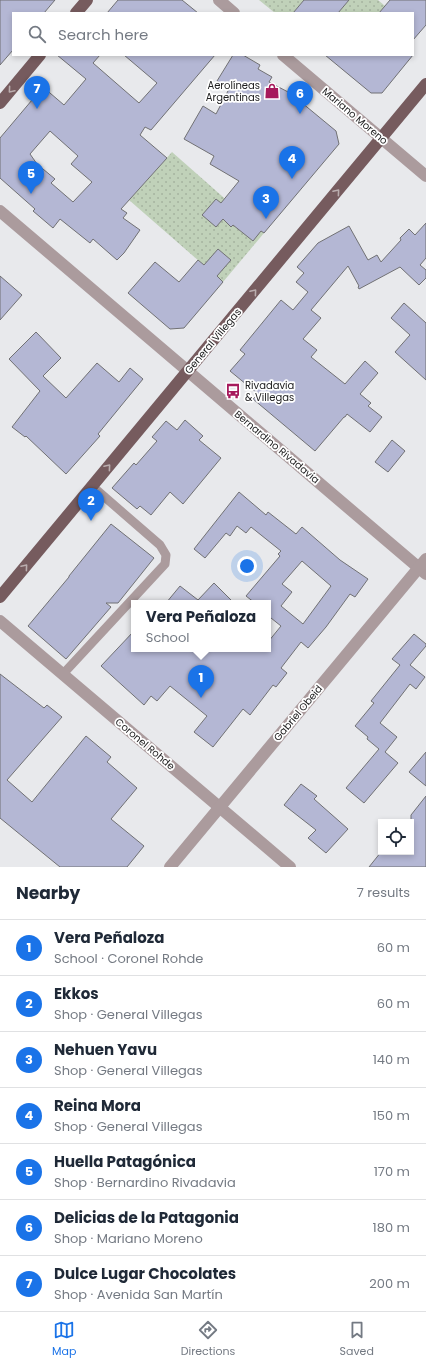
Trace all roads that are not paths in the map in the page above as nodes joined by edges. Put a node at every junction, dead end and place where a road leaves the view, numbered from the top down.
1 (86, 0) edge
2 (219, 0) edge
3 (77, 12) edge
4 (233, 12) edge
5 (39, 56) edge
6 (285, 56) edge
7 (426, 84) edge
8 (0, 103) edge
9 (381, 138) junction
10 (426, 176) edge
11 (0, 211) edge
12 (188, 371) junction
13 (92, 486) junction
14 (424, 567) edge
15 (0, 597) edge
16 (132, 600) edge
17 (131, 601) edge
18 (0, 621) edge
19 (63, 674) junction
20 (220, 807) junction
21 (170, 867) edge
22 (290, 867) edge

1 - 3 main road
2 - 4 street
5 -> 8 main road
6 - 9 street, Mariano Moreno
7 - 9 main road, General Villegas
9 - 10 street, Mariano Moreno
12 -> 9 main road, General Villegas
11 - 12 street, Bernardino Rivadavia
13 -> 12 main road, General Villegas
12 - 14 street, Bernardino Rivadavia
15 -> 13 main road, General Villegas
13 - 16 lane
14 - 20 street, Gabriel Obeid
17 - 19 lane
18 - 19 street, Coronel Rohde
19 - 20 street, Coronel Rohde
20 - 21 street, Gabriel Obeid
20 - 22 street, Coronel Rohde

